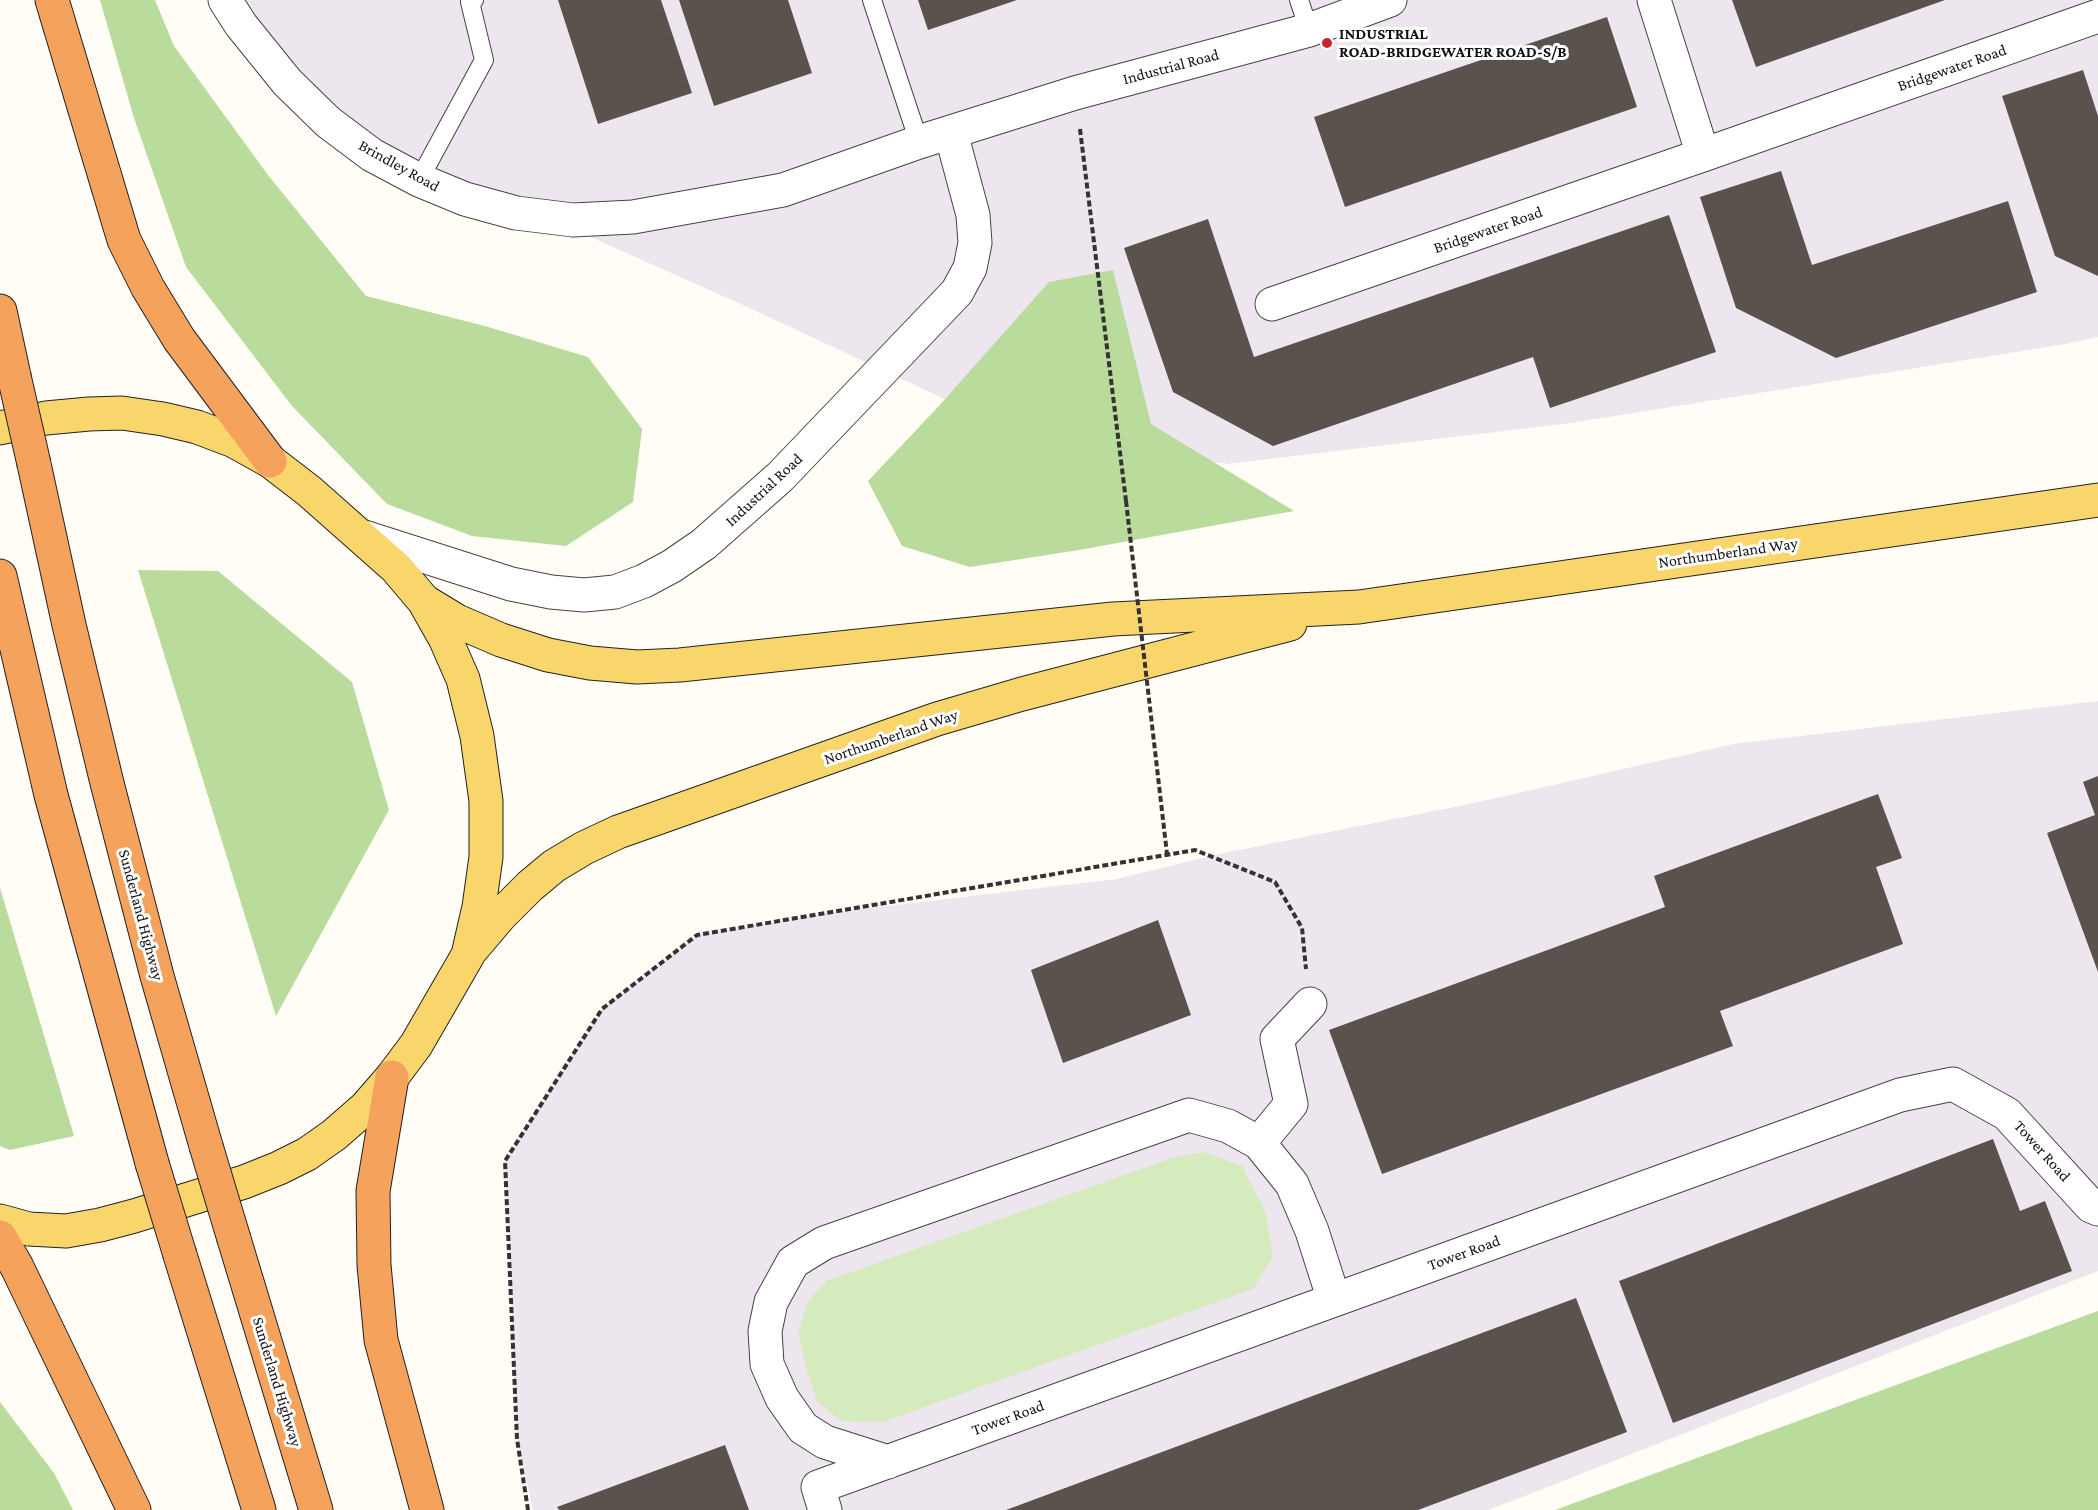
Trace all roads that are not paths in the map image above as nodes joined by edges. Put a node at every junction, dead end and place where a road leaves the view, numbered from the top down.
1 (52, 0) edge
2 (225, 0) edge
3 (474, 0) edge
4 (872, 0) edge
5 (1390, 0) edge
6 (1654, 0) edge
7 (1304, 15) edge
8 (2098, 16) edge
9 (951, 133) junction
10 (919, 142) junction
11 (1703, 155) junction
12 (419, 180) junction
13 (633, 217) joint
14 (1272, 304) dead end
15 (0, 311) edge
16 (0, 428) edge
17 (270, 461) junction
18 (2098, 500) edge
19 (364, 537) junction
20 (0, 576) edge
21 (424, 601) junction
22 (1359, 607) junction
23 (468, 955) junction
24 (1310, 1004) road end
25 (392, 1077) junction
26 (1258, 1143) junction
27 (2098, 1209) edge
28 (0, 1221) edge
29 (0, 1237) edge
30 (1334, 1300) junction
31 (888, 1462) junction
32 (134, 1510) edge
33 (259, 1510) edge
34 (316, 1510) edge
35 (427, 1510) edge
36 (825, 1510) edge

1 - 17 highway
2 - 12 street, Brindley Road
3 - 12 lane
4 - 10 lane
5 - 7 street, Industrial Road
6 - 11 street
7 - 9 street, Industrial Road
8 - 11 street, Bridgewater Road
9 - 10 street, Industrial Road
9 - 19 street, Industrial Road
10 - 13 street, Industrial Road
11 - 14 street, Bridgewater Road
12 - 13 street, Brindley Road
15 - 34 highway, Sunderland Highway, bridge
16 - 17 main road
17 - 19 main road
18 - 22 main road, Northumberland Way
19 - 21 main road
20 - 33 highway, bridge
21 - 22 main road, Northumberland Way
21 - 23 main road
22 - 23 main road, Northumberland Way
23 - 25 main road
24 - 26 street
25 - 28 main road
25 - 35 highway
26 - 30 street
26 - 31 street
27 - 30 street, Tower Road
29 - 32 highway
30 - 31 street, Tower Road
31 - 36 street, Tower Road

